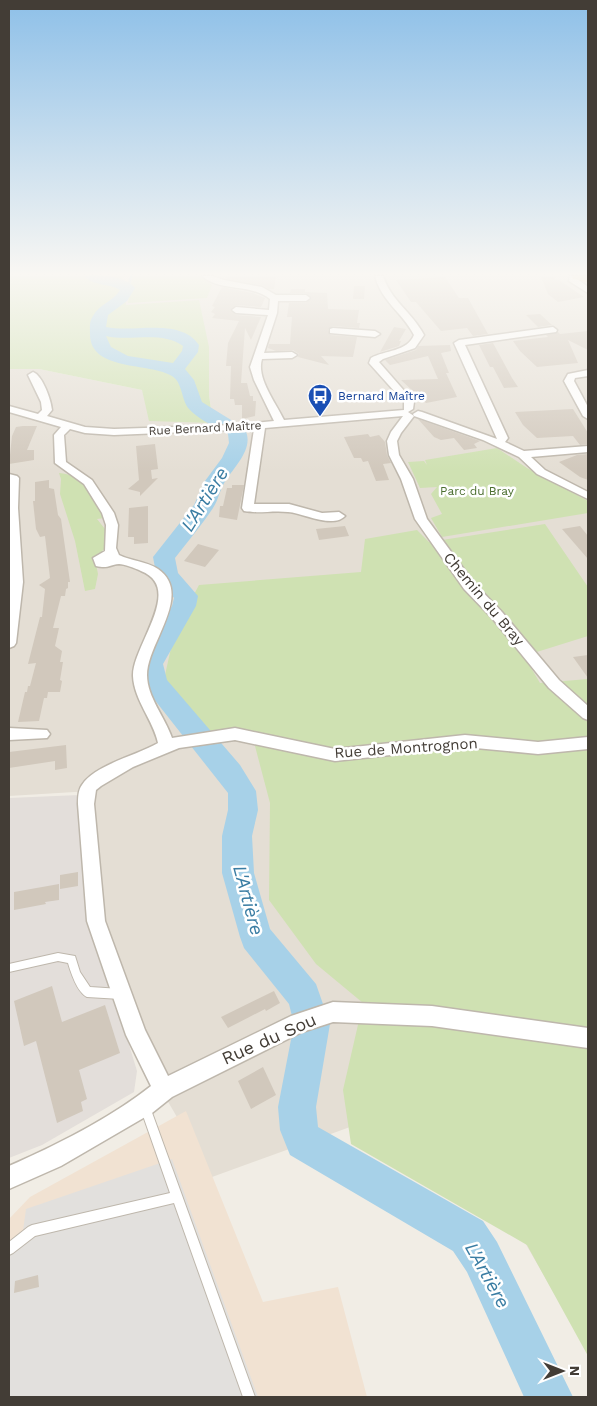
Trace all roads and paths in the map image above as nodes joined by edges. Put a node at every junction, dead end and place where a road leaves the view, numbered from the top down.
1 (264, 342) edge
2 (374, 342) edge
3 (416, 342) edge
4 (469, 342) edge
5 (371, 351) junction
6 (292, 355) dead end
7 (259, 356) junction
8 (588, 373) edge
9 (33, 375) dead end
10 (9, 408) edge
11 (410, 413) junction
12 (41, 416) junction
13 (588, 416) edge
14 (281, 424) junction
15 (68, 426) junction
16 (260, 426) junction
17 (498, 444) junction
18 (588, 449) edge
19 (523, 455) junction
20 (11, 478) edge
21 (588, 496) edge
22 (339, 516) dead end
23 (12, 544) edge
24 (10, 625) edge
25 (9, 643) edge
26 (588, 714) edge
27 (9, 734) edge
28 (42, 734) dead end
29 (588, 743) edge
30 (173, 744) junction
31 (9, 968) edge
32 (121, 994) junction
33 (588, 1038) edge
34 (164, 1089) junction
35 (144, 1105) junction
36 (9, 1178) edge
37 (177, 1197) junction
38 (9, 1249) edge
39 (249, 1397) edge

1 - 7 street
2 - 5 street
3 - 5 street
4 - 17 street
5 - 11 street
6 - 7 street
7 - 14 street
8 - 13 street
9 - 12 street
10 - 12 street, Rue Bernard Maître
11 - 14 street, Rue Bernard Maître
11 - 17 street
11 - 26 street, Chemin du Bray
12 - 15 street, Rue Bernard Maître
14 - 16 street, Rue Bernard Maître
15 - 16 street, Rue Bernard Maître
15 - 30 street
16 - 22 street
17 - 19 street
18 - 19 street
19 - 21 street
20 - 23 street
23 - 24 street
24 - 25 street
27 - 28 street
29 - 30 street, Rue de Montrognon
30 - 32 street, Rue de Montrognon
31 - 32 lane
32 - 34 street
33 - 34 street, Rue du Sou
34 - 35 street, Rue du Sou
35 - 36 street, Rue du Sou
35 - 37 lane
37 - 38 lane
37 - 39 lane

